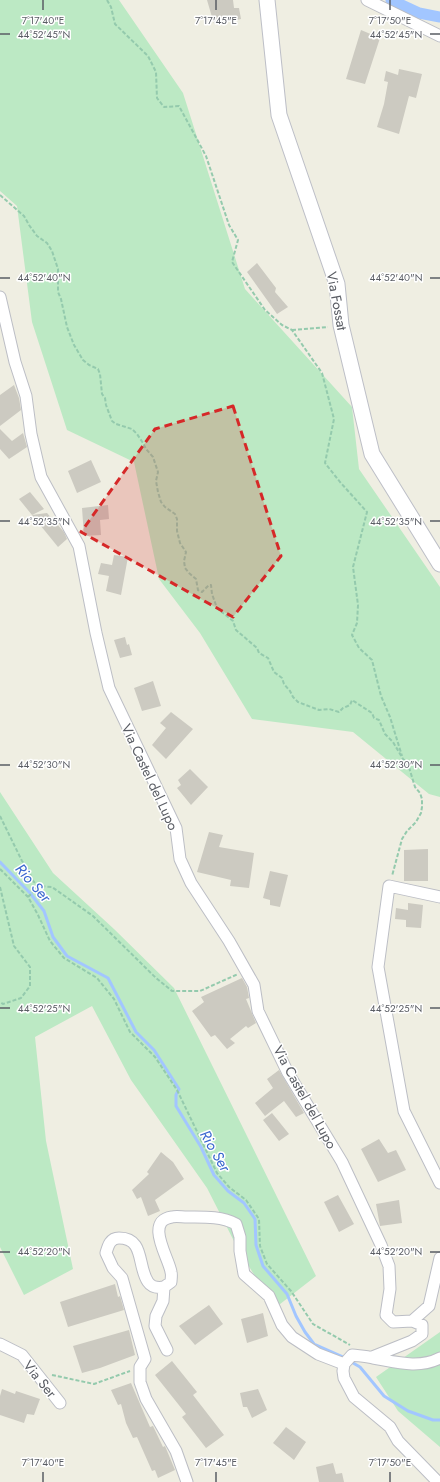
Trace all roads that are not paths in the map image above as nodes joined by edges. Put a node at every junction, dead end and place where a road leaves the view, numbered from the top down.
1 (268, 0) edge
2 (367, 0) edge
3 (440, 36) edge
4 (0, 297) edge
5 (440, 564) edge
6 (440, 897) edge
7 (440, 1183) edge
8 (440, 1258) edge
9 (164, 1287) junction
10 (412, 1320) junction
11 (0, 1344) edge
12 (167, 1350) dead end
13 (372, 1357) junction
14 (348, 1358) junction
15 (440, 1358) edge
16 (60, 1403) dead end
17 (187, 1482) edge
18 (438, 1482) edge

1 - 5 street, Via Fossat
2 - 3 street
4 - 10 street, Via Castel del Lupo
6 - 7 street
8 - 10 street
9 - 12 street
9 - 14 street
9 - 17 street
10 - 13 street
11 - 16 street, Via Ser
13 - 14 street
13 - 15 street
14 - 18 street

